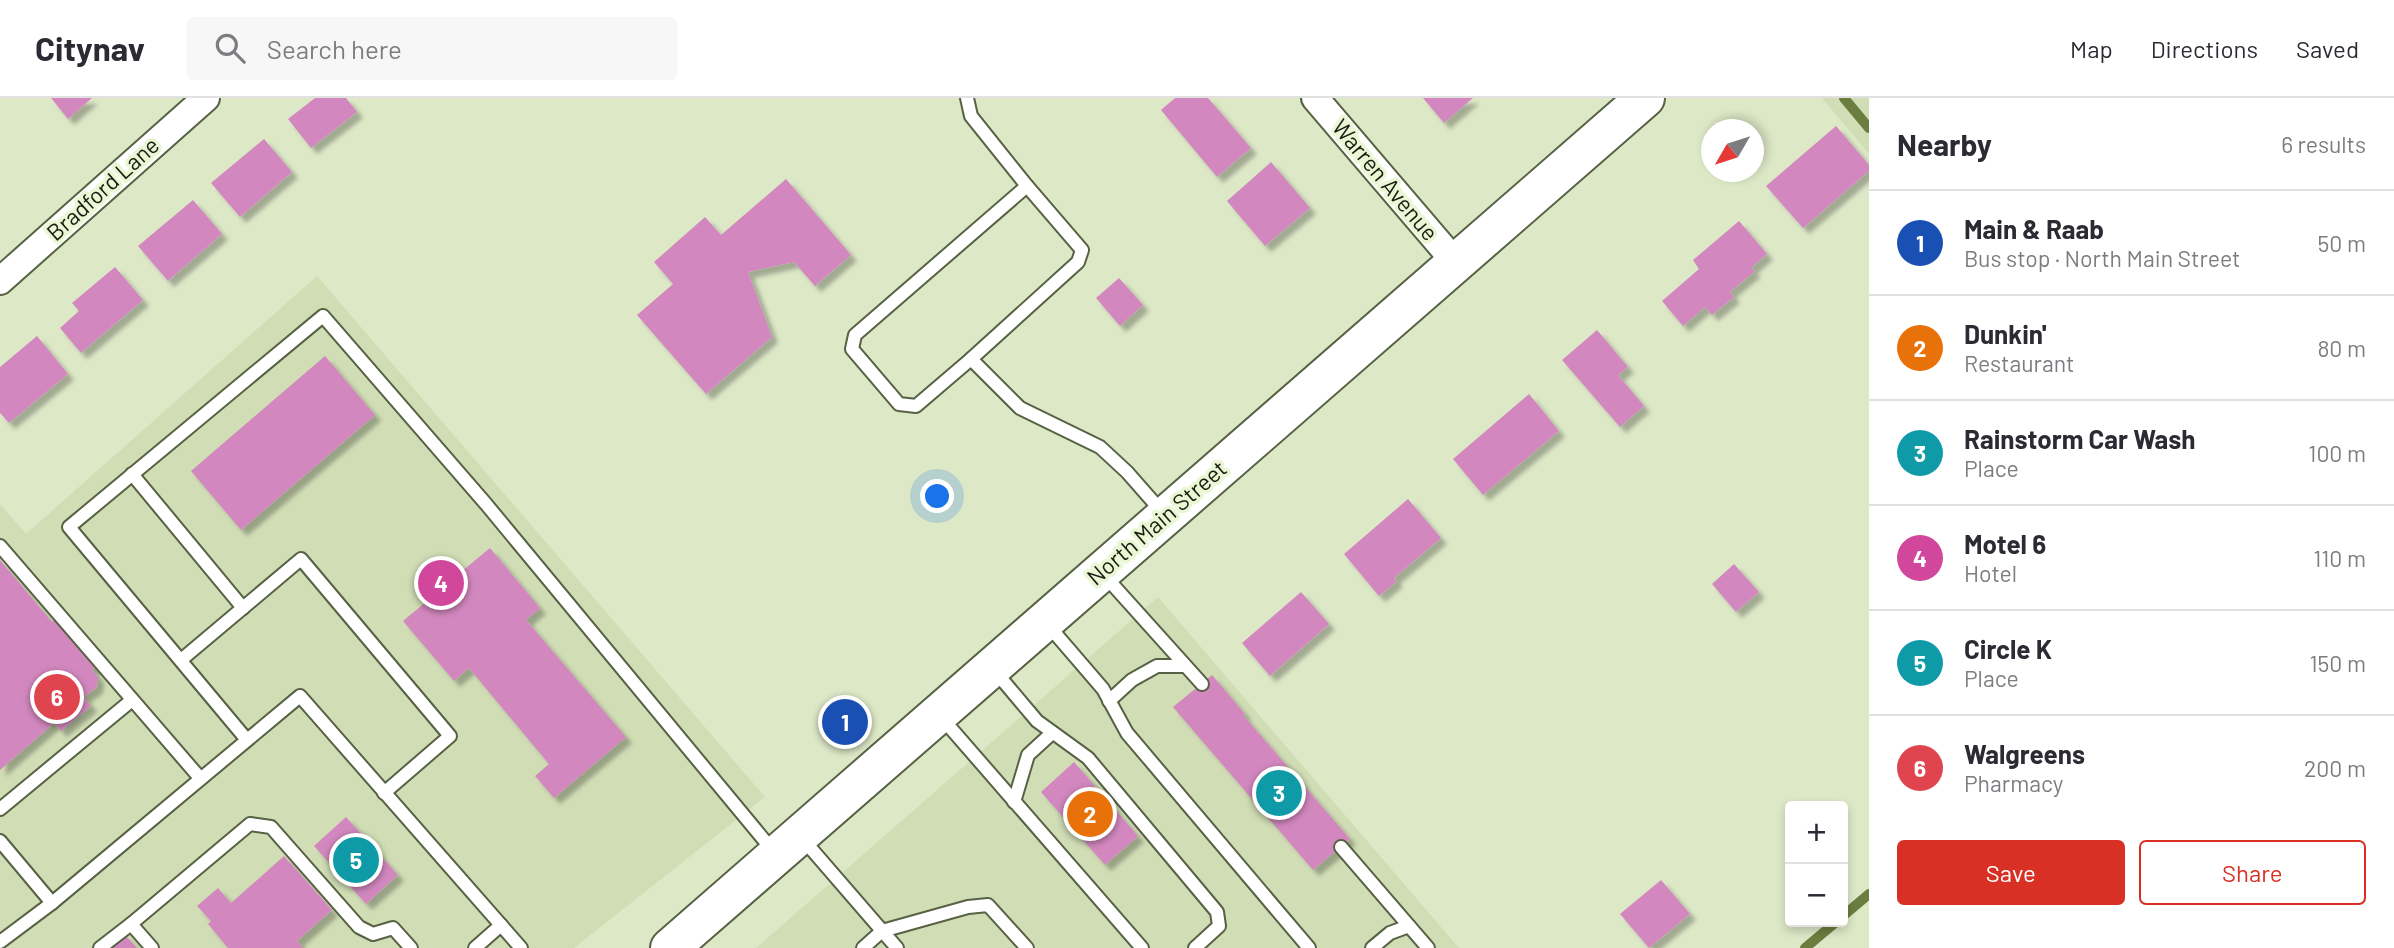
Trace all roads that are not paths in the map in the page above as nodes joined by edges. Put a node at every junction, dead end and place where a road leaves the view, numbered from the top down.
1 (206, 98) edge
2 (967, 98) edge
3 (1315, 98) edge
4 (1644, 98) edge
5 (1027, 186) junction
6 (1456, 263) junction
7 (0, 281) edge
8 (971, 359) junction
9 (132, 474) junction
10 (1166, 516) junction
11 (0, 546) edge
12 (1102, 572) junction
13 (243, 608) junction
14 (1045, 621) junction
15 (181, 660) junction
16 (1185, 666) junction
17 (992, 667) junction
18 (1202, 684) dead end
19 (132, 700) junction
20 (1110, 701) junction
21 (939, 714) junction
22 (1052, 733) junction
23 (247, 740) junction
24 (200, 778) junction
25 (384, 793) junction
26 (1014, 802) junction
27 (0, 809) edge
28 (0, 841) edge
29 (788, 845) junction
30 (1341, 847) dead end
31 (52, 903) junction
32 (131, 924) junction
33 (501, 925) junction
34 (1409, 926) junction
35 (882, 931) junction
36 (0, 942) edge
37 (100, 948) edge
38 (152, 948) edge
39 (411, 948) edge
40 (475, 948) edge
41 (520, 948) edge
42 (670, 948) edge
43 (863, 948) edge
44 (897, 948) edge
45 (1027, 948) edge
46 (1142, 948) edge
47 (1195, 948) edge
48 (1309, 948) edge
49 (1372, 948) edge
50 (1428, 948) edge

1 - 7 street, Bradford Lane
2 - 5 lane
3 - 6 street, Warren Avenue
4 - 6 main road, North Main Street
5 - 8 lane
5 - 8 lane
6 - 10 main road, North Main Street
8 - 10 lane
9 - 13 lane
9 - 15 lane
9 - 29 lane
10 - 12 main road, North Main Street
11 - 19 lane
12 - 14 main road, North Main Street
12 - 16 lane
13 - 15 lane
13 - 25 lane
14 - 17 main road, North Main Street
14 - 20 lane
15 - 23 lane
16 - 18 lane
16 - 20 lane
17 - 21 main road, North Main Street
17 - 22 lane
19 - 24 lane
19 - 27 lane
20 - 48 lane
21 - 26 lane
21 - 29 main road, North Main Street
22 - 26 lane
22 - 47 lane
23 - 24 lane
23 - 25 lane
24 - 31 lane
25 - 33 lane
26 - 46 lane
28 - 31 lane
29 - 35 lane
29 - 42 main road, North Main Street
30 - 34 lane
31 - 36 lane
32 - 37 lane
32 - 38 lane
32 - 39 lane
33 - 40 lane
33 - 41 lane
34 - 49 lane
34 - 50 lane
35 - 43 lane
35 - 44 lane
35 - 45 lane

